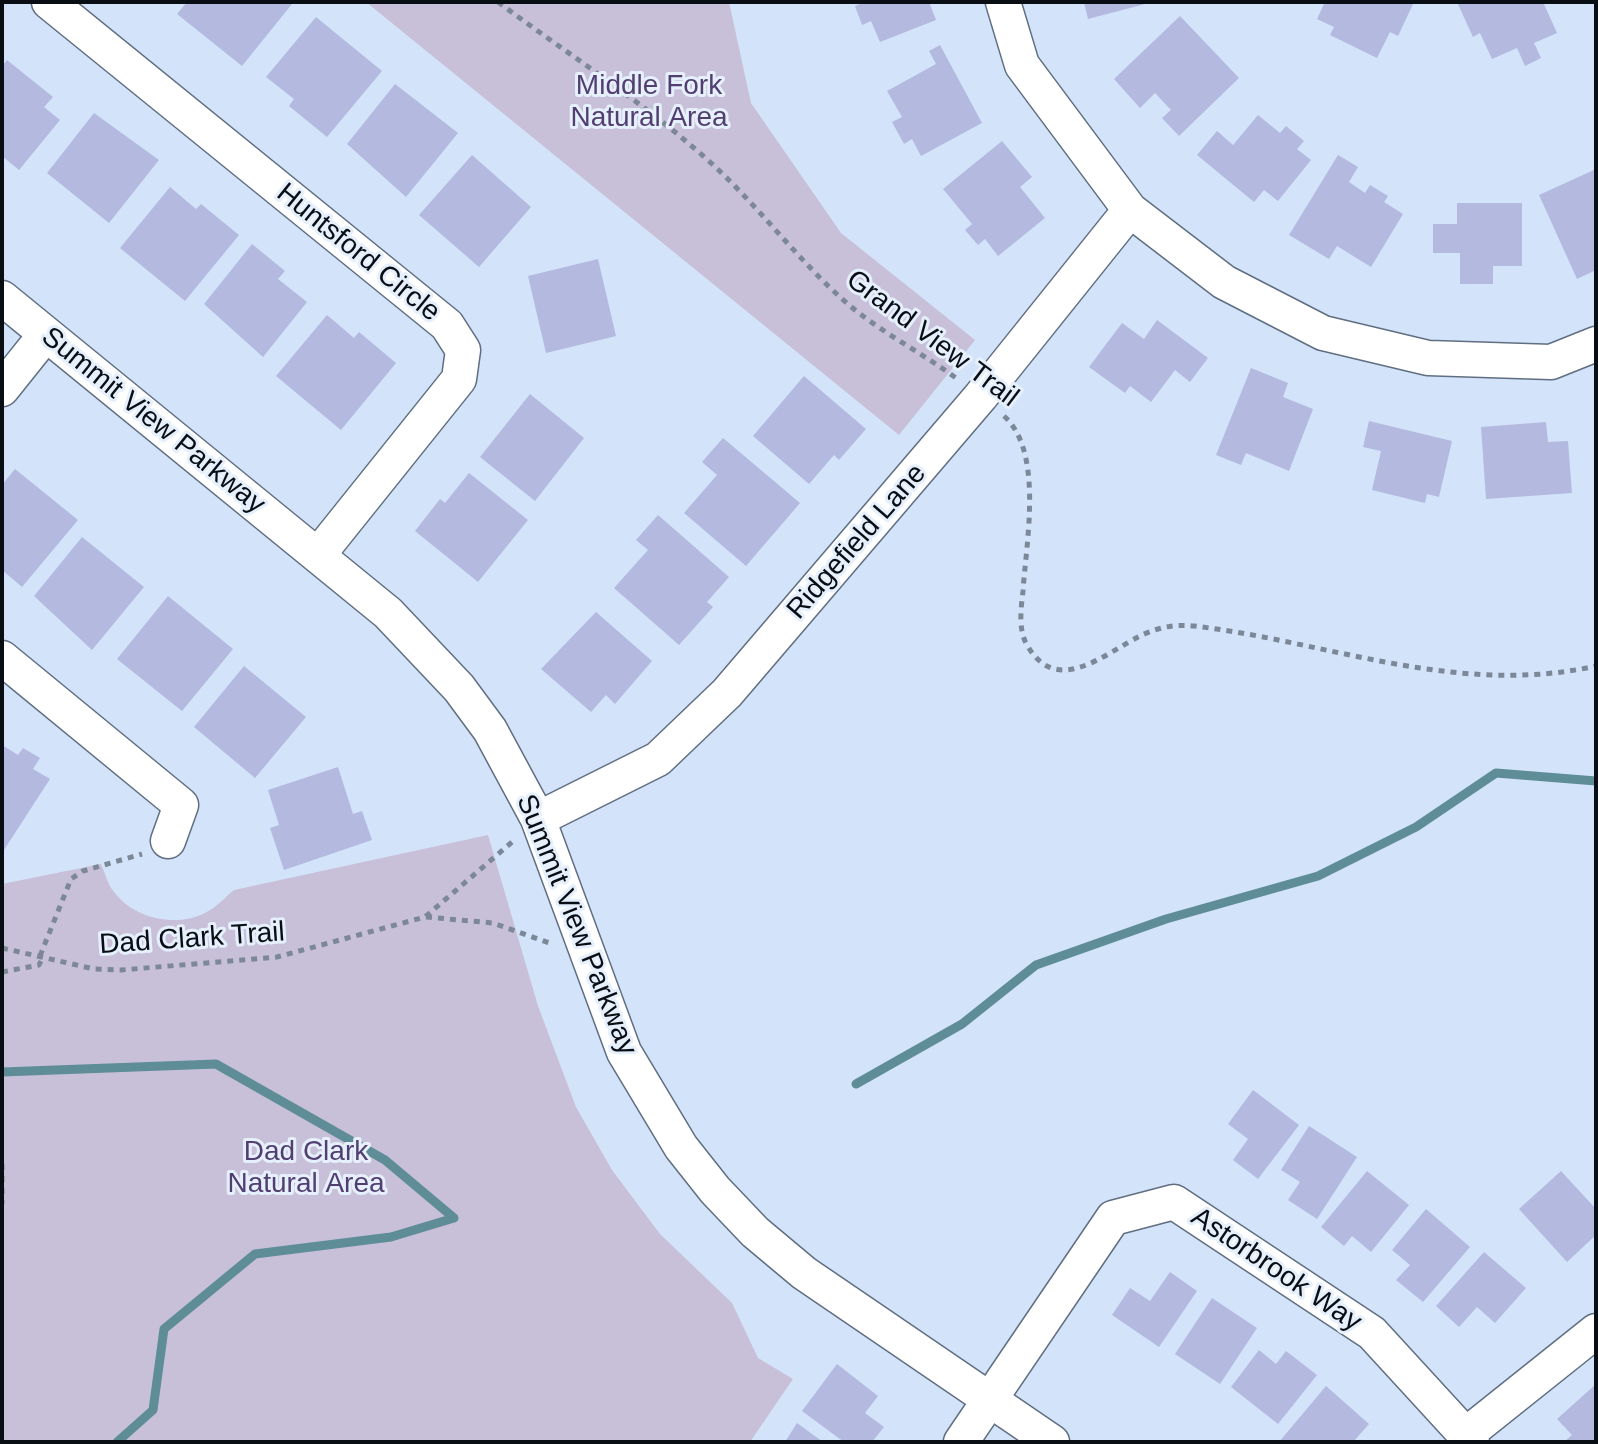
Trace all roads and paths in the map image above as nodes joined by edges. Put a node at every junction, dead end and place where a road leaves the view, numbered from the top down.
1 (49, 2) edge
2 (498, 2) edge
3 (1003, 2) edge
4 (1130, 210) junction
5 (2, 298) edge
6 (46, 334) junction
7 (1596, 344) edge
8 (2, 389) edge
9 (981, 396) junction
10 (318, 555) junction
11 (2, 658) edge
12 (1596, 666) edge
13 (538, 819) junction
14 (168, 841) joint
15 (425, 917) junction
16 (2, 948) edge
17 (42, 956) junction
18 (590, 957) junction
19 (2, 972) edge
20 (2, 1164) edge
21 (2, 1204) edge
22 (1596, 1331) edge
23 (989, 1400) junction
24 (1470, 1438) edge
25 (961, 1442) edge
26 (1052, 1442) edge

1 - 10 street, Huntsford Circle
2 - 9 path, Grand View Trail
3 - 4 street
4 - 7 street
4 - 9 street, Ridgefield Lane
5 - 6 street, Summit View Parkway
6 - 8 street
6 - 10 street, Summit View Parkway
9 - 12 path, Grand View Trail
9 - 13 street, Ridgefield Lane
10 - 13 street, Summit View Parkway
11 - 14 street
13 - 15 path, Dad Clark Trail
13 - 18 street, Summit View Parkway
14 - 17 path
15 - 17 path, Dad Clark Trail
15 - 18 path
16 - 17 path, Dad Clark Trail
17 - 19 path
18 - 23 street, Summit View Parkway
20 - 21 path
22 - 24 street
23 - 24 street, Astorbrook Way
23 - 25 street, Astorbrook Way
23 - 26 street, Summit View Parkway

